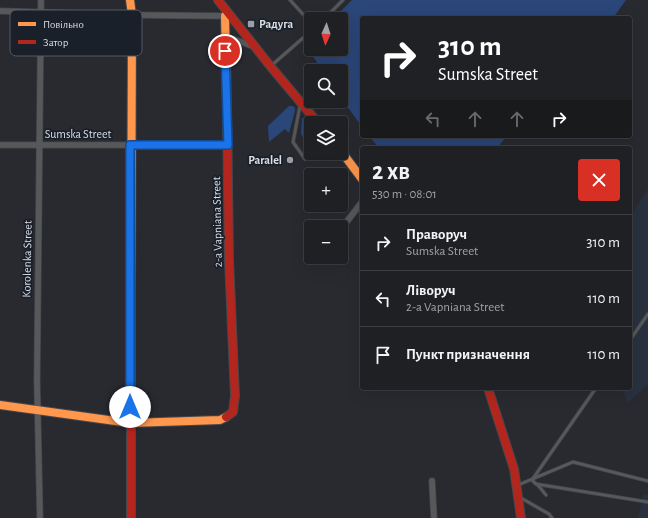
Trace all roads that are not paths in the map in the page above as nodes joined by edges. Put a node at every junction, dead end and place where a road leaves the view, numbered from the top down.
1 (130, 0) edge
2 (218, 0) edge
3 (290, 0) edge
4 (343, 0) edge
5 (131, 10) edge
6 (0, 11) edge
7 (10, 11) edge
8 (331, 12) edge
9 (142, 15) edge
10 (304, 15) edge
11 (228, 16) junction
12 (225, 36) junction
13 (304, 37) edge
14 (256, 47) junction
15 (40, 56) edge
16 (131, 56) edge
17 (271, 67) junction
18 (302, 102) junction
19 (313, 116) edge
20 (0, 145) edge
21 (39, 145) junction
22 (130, 145) junction
23 (228, 145) junction
24 (304, 158) edge
25 (348, 160) edge
26 (360, 176) edge
27 (360, 205) edge
28 (348, 220) edge
29 (648, 314) edge
30 (632, 337) edge
31 (489, 390) edge
32 (595, 390) edge
33 (0, 405) edge
34 (37, 410) junction
35 (130, 423) junction
36 (532, 480) junction
37 (432, 481) dead end
38 (648, 482) edge
39 (536, 484) junction
40 (518, 485) junction
41 (546, 495) dead end
42 (519, 496) junction
43 (648, 502) edge
44 (40, 518) edge
45 (131, 518) edge
46 (434, 518) edge
47 (521, 518) edge
48 (552, 518) edge

1 - 5 street
2 - 11 street
3 - 10 lane
4 - 8 lane
6 - 7 street
9 - 11 street
11 - 12 street, 2-a Vapniana Street
11 - 14 street
12 - 14 street
12 - 23 street, 2-a Vapniana Street
13 - 17 lane
14 - 17 street
15 - 21 street, Korolenka Street
16 - 22 street
17 - 18 street
18 - 19 street
18 - 24 lane
20 - 21 street, Sumska Street
21 - 22 street, Sumska Street
21 - 34 street, Korolenka Street
22 - 23 street, Sumska Street
22 - 35 street
23 - 35 street, 2-a Vapniana Street
25 - 26 street
27 - 28 street
29 - 30 lane
31 - 40 street
32 - 36 lane
33 - 34 street
34 - 35 street
34 - 44 street, Korolenka Street
35 - 45 street
36 - 38 lane
36 - 39 lane
36 - 40 lane
37 - 46 street
39 - 41 lane
39 - 43 lane
40 - 42 street
42 - 47 street
42 - 48 lane

